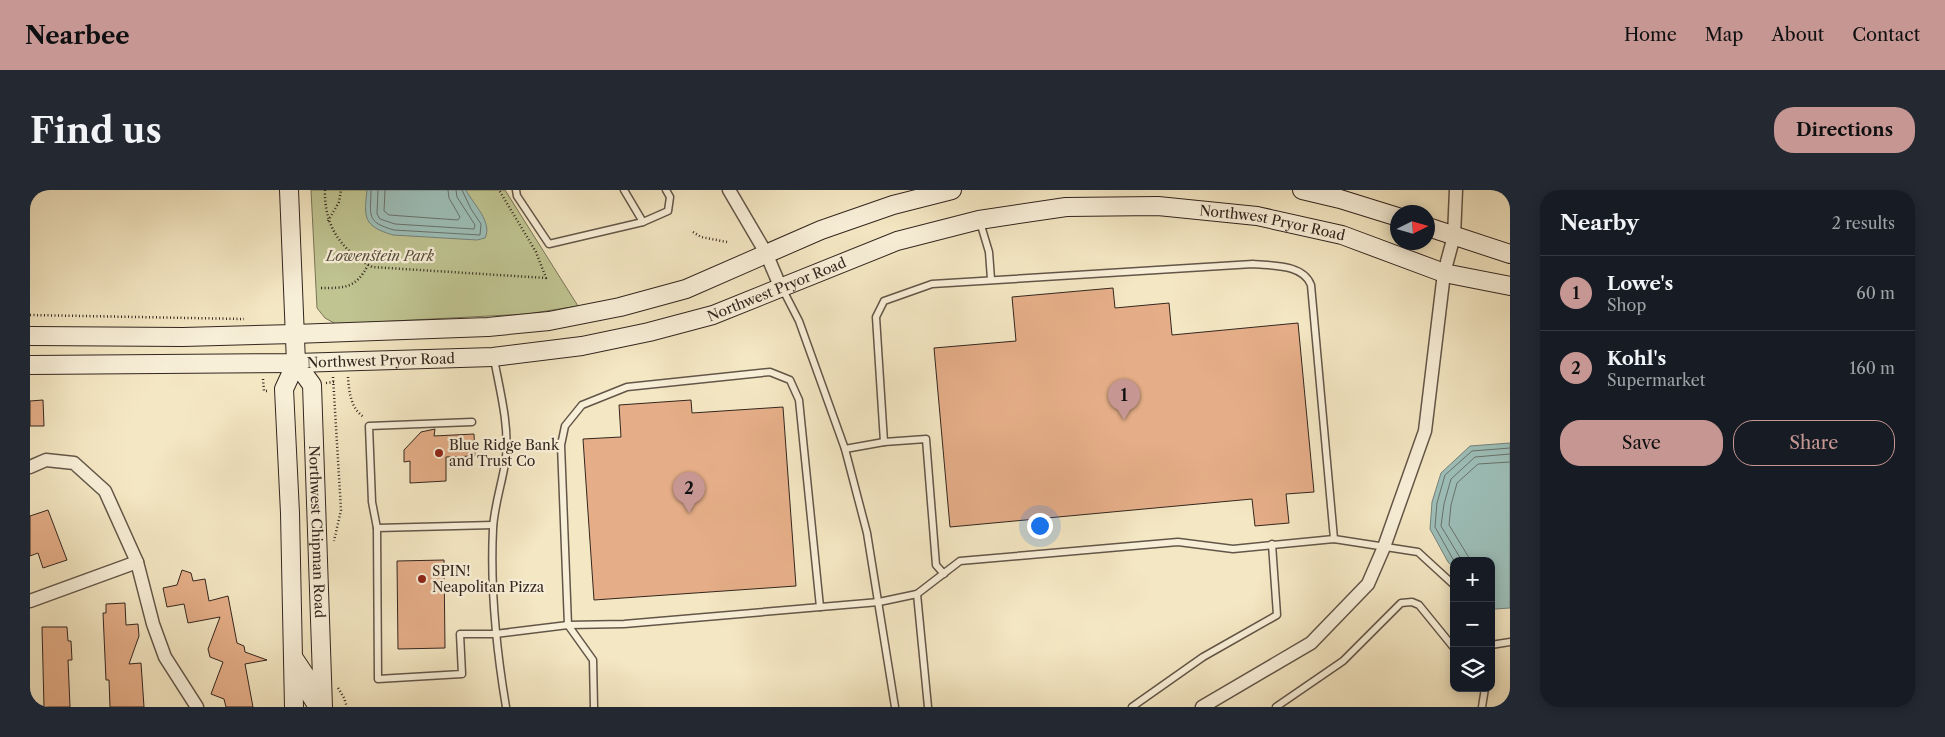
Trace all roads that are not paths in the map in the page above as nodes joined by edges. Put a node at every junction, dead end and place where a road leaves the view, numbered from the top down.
1 (289, 190) edge
2 (516, 190) edge
3 (624, 190) edge
4 (666, 190) edge
5 (729, 190) edge
6 (952, 190) edge
7 (1302, 190) edge
8 (1456, 190) edge
9 (1390, 215) edge
10 (979, 220) junction
11 (643, 222) junction
12 (1435, 229) edge
13 (1454, 236) junction
14 (766, 253) junction
15 (1510, 254) edge
16 (1444, 273) junction
17 (991, 279) junction
18 (780, 286) junction
19 (1510, 286) edge
20 (294, 334) junction
21 (30, 336) edge
22 (494, 357) junction
23 (296, 363) junction
24 (30, 365) edge
25 (472, 422) dead end
26 (884, 442) junction
27 (845, 449) junction
28 (30, 467) edge
29 (30, 473) edge
30 (30, 480) edge
31 (493, 525) junction
32 (377, 528) junction
33 (1334, 539) junction
34 (1272, 544) junction
35 (1384, 547) junction
36 (137, 562) junction
37 (944, 574) junction
38 (1450, 581) edge
39 (917, 594) junction
40 (30, 601) edge
41 (879, 602) junction
42 (820, 607) junction
43 (568, 625) junction
44 (495, 634) junction
45 (1510, 642) edge
46 (1495, 644) edge
47 (1453, 647) edge
48 (293, 656) junction
49 (1484, 692) edge
50 (197, 707) edge
51 (294, 707) edge
52 (318, 707) edge
53 (323, 707) edge
54 (499, 707) edge
55 (506, 707) edge
56 (594, 707) edge
57 (895, 707) edge
58 (928, 707) edge
59 (1132, 707) edge
60 (1202, 707) edge
61 (1276, 707) edge
62 (1482, 707) edge

1 - 20 main road, Northwest Chipman Road
2 - 11 lane
3 - 11 lane
4 - 11 lane
5 - 14 street
6 - 14 main road, Northwest Pryor Road
7 - 9 main road
8 - 13 street
10 - 16 main road, Northwest Pryor Road
10 - 17 lane
10 - 18 main road, Northwest Pryor Road
12 - 13 main road
13 - 15 main road
13 - 16 street
14 - 18 street
14 - 20 main road, Northwest Pryor Road
16 - 19 main road, Northwest Pryor Road
16 - 35 street
17 - 26 lane
17 - 33 lane
18 - 22 main road, Northwest Pryor Road
18 - 27 lane
20 - 21 main road, Northwest Pryor Road
20 - 23 main road, Northwest Chipman Road
22 - 23 main road, Northwest Pryor Road
22 - 31 lane
23 - 24 main road, Northwest Pryor Road
23 - 48 main road, Northwest Chipman Road
23 - 53 main road, Northwest Chipman Road
25 - 32 lane
26 - 27 lane
26 - 37 lane
27 - 41 lane
28 - 36 street
29 - 30 street
31 - 32 lane
31 - 44 lane
32 - 44 lane
33 - 34 lane
33 - 35 lane
34 - 37 lane
34 - 59 lane
35 - 38 lane
35 - 60 street
36 - 40 street
36 - 50 street
37 - 39 lane
39 - 41 lane
39 - 58 lane
41 - 42 lane
41 - 57 lane
42 - 43 lane
42 - 43 lane
43 - 44 lane
43 - 56 lane
44 - 55 lane
45 - 46 lane
47 - 61 lane
48 - 51 main road, Northwest Chipman Road
48 - 52 main road
49 - 62 lane
54 - 55 lane

